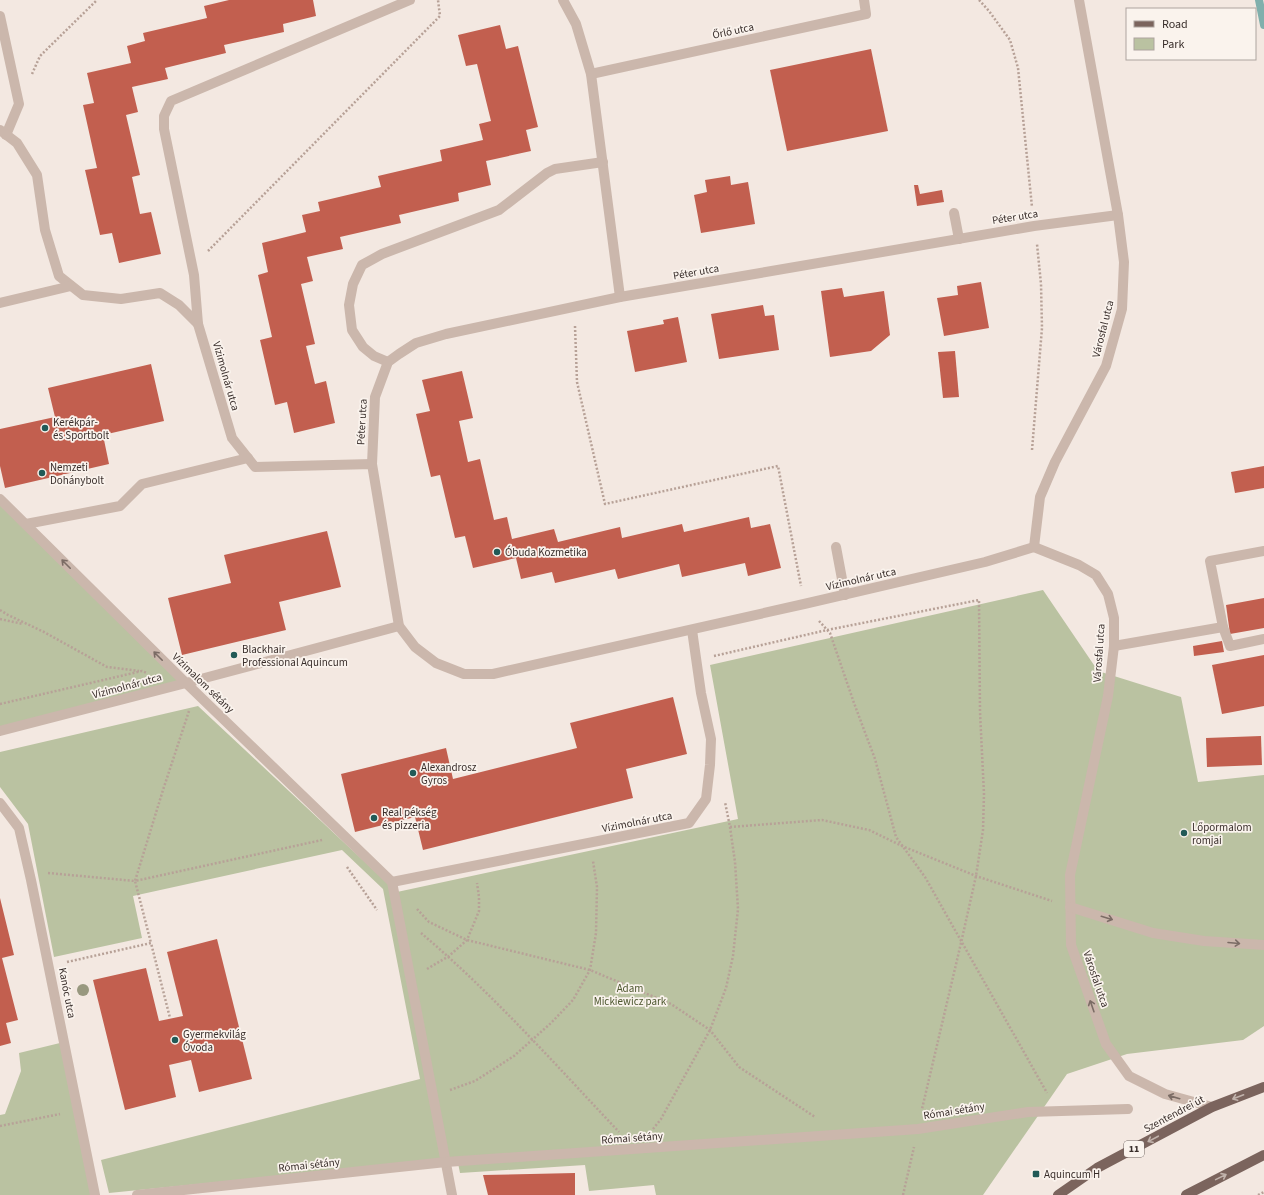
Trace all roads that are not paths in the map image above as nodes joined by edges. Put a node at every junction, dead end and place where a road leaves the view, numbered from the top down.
1 (410, 0) edge
2 (563, 0) edge
3 (864, 0) edge
4 (1079, 0) edge
5 (0, 16) edge
6 (591, 74) junction
7 (3, 132) edge
8 (603, 162) junction
9 (954, 213) dead end
10 (1118, 215) junction
11 (959, 239) junction
12 (71, 286) junction
13 (620, 297) junction
14 (0, 303) edge
15 (198, 324) junction
16 (388, 362) junction
17 (248, 458) junction
18 (372, 464) junction
19 (0, 499) edge
20 (26, 524) junction
21 (836, 547) dead end
22 (1034, 547) junction
23 (1264, 550) edge
24 (845, 595) junction
25 (399, 626) junction
26 (1223, 627) junction
27 (692, 630) junction
28 (1264, 639) edge
29 (1114, 646) junction
30 (186, 684) junction
31 (0, 732) edge
32 (0, 803) edge
33 (392, 882) junction
34 (1070, 907) junction
35 (1264, 945) edge
36 (1264, 1087) edge
37 (1212, 1107) junction
38 (1128, 1109) dead end
39 (1264, 1155) edge
40 (446, 1162) junction
41 (95, 1195) edge
42 (137, 1195) edge
43 (452, 1195) edge
44 (1058, 1195) edge
45 (1186, 1195) edge

1 - 15 street
2 - 6 street
3 - 6 street, Őrlő utca
4 - 10 street, Városfal utca
5 - 7 street
6 - 8 street
7 - 12 street, Vízimolnár utca
8 - 13 street
8 - 16 street
9 - 11 street
10 - 11 street, Péter utca
10 - 22 street, Városfal utca
11 - 13 street, Péter utca
12 - 14 street
12 - 15 street, Vízimolnár utca
13 - 16 street, Péter utca
15 - 17 street, Vízimolnár utca
16 - 18 street, Péter utca
17 - 18 street, Vízimolnár utca
17 - 20 street
18 - 25 street, Vízimolnár utca
19 - 20 street, Vízimalom sétány
30 -> 20 street, Vízimalom sétány
21 - 24 street
22 - 24 street, Vízimolnár utca
22 - 29 street, Városfal utca
23 - 26 street
24 - 27 street, Vízimolnár utca
25 - 27 street, Vízimolnár utca
25 - 30 street, Vízimolnár utca
26 - 28 street
26 - 29 street
27 - 33 street, Vízimolnár utca
29 - 34 street, Városfal utca
30 - 31 street, Vízimolnár utca
30 - 33 street, Vízimalom sétány
32 - 41 street, Kanóc utca
33 - 40 street
34 -> 35 street
37 -> 34 street, Városfal utca
36 -> 37 main road, Szentendrei út / 11
37 -> 44 main road, Szentendrei út / 11
38 - 40 street, Római sétány
45 -> 39 main road
40 - 42 street, Római sétány
40 - 43 street

